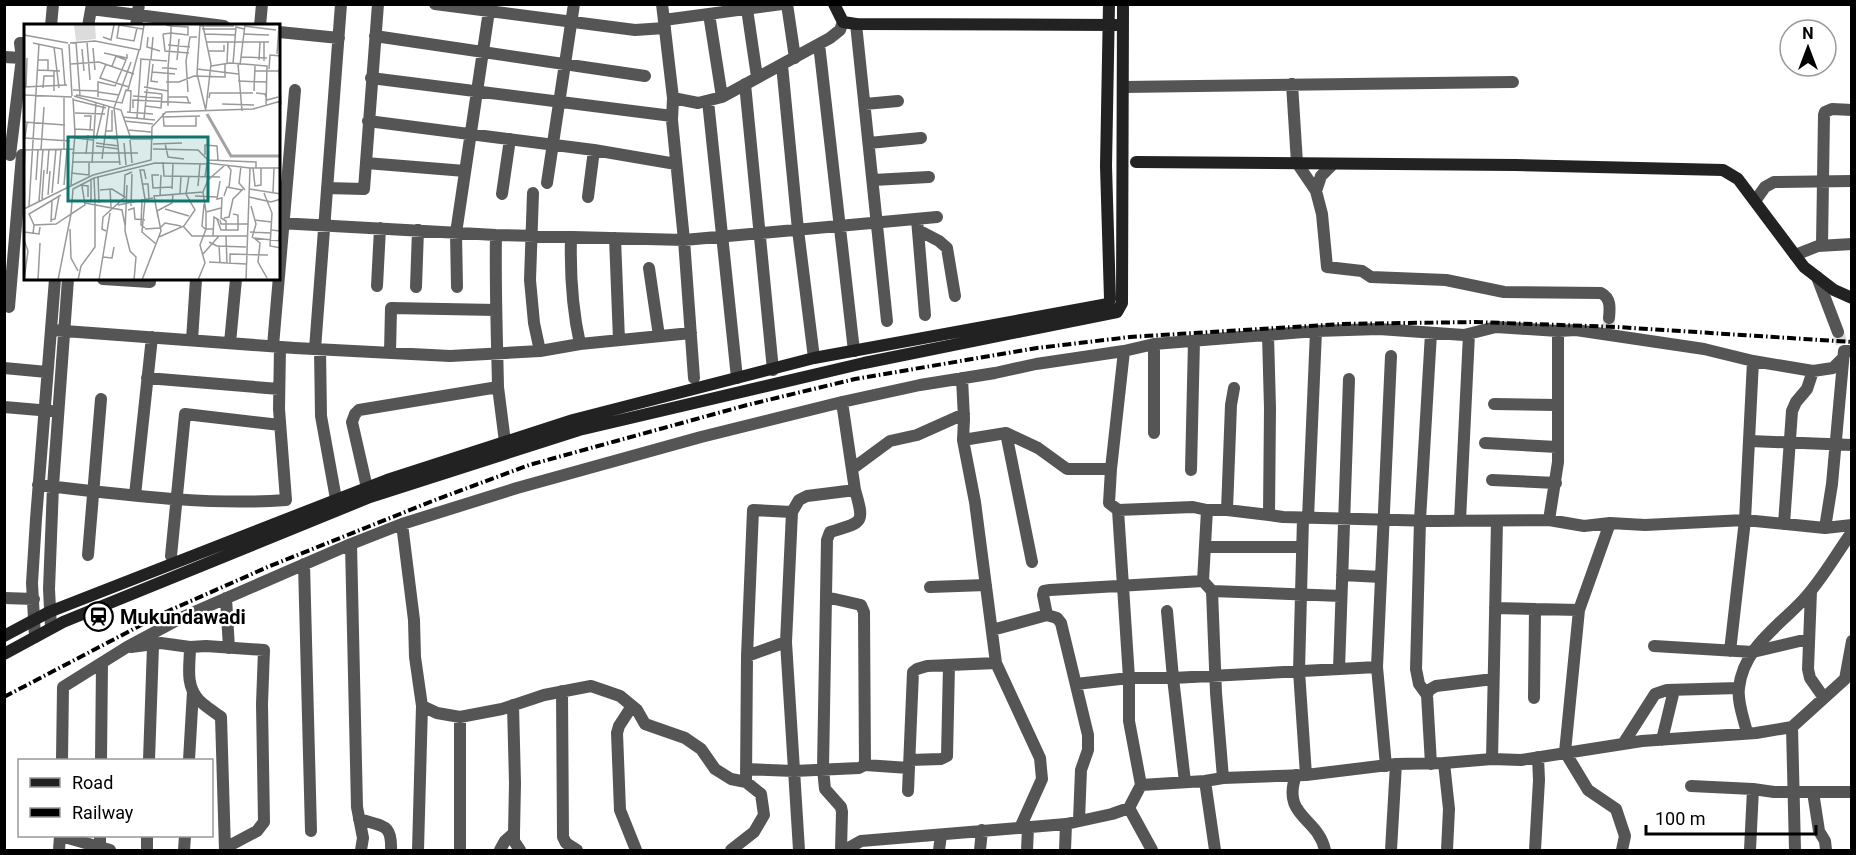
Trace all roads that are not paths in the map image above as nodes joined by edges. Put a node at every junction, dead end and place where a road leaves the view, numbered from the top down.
1 (53, 4) edge
2 (262, 4) edge
3 (341, 4) edge
4 (378, 4) edge
5 (435, 4) edge
6 (574, 4) edge
7 (662, 4) edge
8 (782, 4) edge
9 (788, 4) edge
10 (834, 4) edge
11 (1109, 4) edge
12 (1123, 4) edge
13 (91, 7) edge
14 (106, 8) edge
15 (489, 8) edge
16 (747, 9) junction
17 (709, 14) junction
18 (138, 15) edge
19 (572, 22) junction
20 (843, 22) junction
21 (51, 24) edge
22 (88, 24) edge
23 (103, 24) edge
24 (210, 24) edge
25 (260, 24) edge
26 (664, 24) junction
27 (856, 24) junction
28 (1109, 25) junction
29 (1123, 25) junction
30 (280, 32) edge
31 (375, 36) junction
32 (339, 38) junction
33 (24, 43) edge
34 (819, 44) junction
35 (483, 52) junction
36 (4, 57) edge
37 (22, 58) junction
38 (795, 58) junction
39 (566, 64) junction
40 (782, 65) junction
41 (645, 76) dead end
42 (757, 77) junction
43 (371, 78) junction
44 (1513, 82) dead end
45 (745, 84) junction
46 (1292, 84) junction
47 (1124, 87) junction
48 (295, 90) dead end
49 (477, 92) junction
50 (722, 97) junction
51 (674, 98) junction
52 (708, 101) junction
53 (898, 101) dead end
54 (560, 103) junction
55 (865, 104) junction
56 (1851, 110) edge
57 (672, 116) junction
58 (368, 122) junction
59 (471, 133) junction
60 (921, 138) dead end
61 (510, 139) junction
62 (869, 143) junction
63 (554, 144) junction
64 (594, 150) junction
65 (1106, 152) junction
66 (15, 155) edge
67 (1128, 161) junction
68 (366, 162) junction
69 (676, 164) junction
70 (1297, 164) junction
71 (1333, 164) junction
72 (1106, 166) junction
73 (465, 171) junction
74 (929, 177) dead end
75 (873, 180) junction
76 (1823, 181) junction
77 (1851, 181) edge
78 (547, 183) dead end
79 (327, 188) junction
80 (1316, 191) junction
81 (533, 193) dead end
82 (502, 194) dead end
83 (588, 197) dead end
84 (1755, 201) junction
85 (937, 217) dead end
86 (282, 223) edge
87 (878, 223) junction
88 (324, 225) junction
89 (918, 225) junction
90 (838, 226) junction
91 (380, 228) junction
92 (418, 230) junction
93 (798, 230) junction
94 (456, 233) junction
95 (760, 233) junction
96 (496, 235) junction
97 (533, 236) junction
98 (721, 236) junction
99 (571, 237) junction
100 (615, 238) junction
101 (684, 240) junction
102 (1851, 244) edge
103 (1822, 245) junction
104 (1795, 255) junction
105 (649, 268) dead end
106 (280, 272) edge
107 (1817, 277) junction
108 (55, 280) edge
109 (68, 280) edge
110 (118, 280) edge
111 (196, 280) edge
112 (236, 280) edge
113 (280, 280) edge
114 (150, 282) dead end
115 (377, 286) dead end
116 (416, 287) dead end
117 (457, 287) dead end
118 (955, 296) dead end
119 (1851, 298) edge
120 (1110, 299) junction
121 (9, 307) dead end
122 (496, 310) junction
123 (1117, 312) junction
124 (925, 315) dead end
125 (887, 321) dead end
126 (1609, 327) junction
127 (51, 330) junction
128 (64, 331) junction
129 (1316, 331) junction
130 (1558, 331) junction
131 (1838, 332) tunnel mouth
132 (691, 333) junction
133 (1431, 333) junction
134 (1268, 334) junction
135 (1469, 334) junction
136 (659, 336) junction
137 (152, 337) junction
138 (192, 340) junction
139 (619, 340) junction
140 (1194, 341) junction
141 (230, 343) junction
142 (580, 344) junction
143 (1154, 344) junction
144 (277, 346) junction
145 (317, 349) junction
146 (540, 351) junction
147 (854, 351) junction
148 (1124, 351) junction
149 (498, 352) junction
150 (390, 353) junction
151 (1847, 355) edge
152 (1391, 356) dead end
153 (814, 358) junction
154 (1753, 361) junction
155 (4, 368) edge
156 (773, 370) junction
157 (1813, 371) junction
158 (47, 372) junction
159 (147, 378) junction
160 (694, 378) dead end
161 (737, 378) junction
162 (962, 378) junction
163 (1349, 379) dead end
164 (498, 387) junction
165 (1234, 388) dead end
166 (279, 389) junction
167 (102, 399) dead end
168 (842, 402) junction
169 (1494, 404) dead end
170 (1557, 405) junction
171 (4, 407) edge
172 (45, 411) junction
173 (58, 412) junction
174 (964, 414) junction
175 (280, 425) junction
176 (1006, 433) junction
177 (1154, 433) dead end
178 (963, 440) junction
179 (1750, 441) junction
180 (505, 442) junction
181 (1790, 442) junction
182 (1485, 443) dead end
183 (1851, 444) edge
184 (1834, 445) junction
185 (1557, 447) junction
186 (1111, 469) junction
187 (852, 470) junction
188 (1191, 470) dead end
189 (1492, 480) dead end
190 (1556, 483) junction
191 (38, 485) junction
192 (53, 486) junction
193 (367, 488) junction
194 (93, 490) junction
195 (855, 490) junction
196 (135, 495) junction
197 (177, 499) junction
198 (286, 500) junction
199 (336, 500) junction
200 (1118, 510) junction
201 (1207, 510) junction
202 (1227, 510) junction
203 (792, 512) junction
204 (1269, 515) junction
205 (296, 517) junction
206 (1306, 518) junction
207 (1343, 519) junction
208 (1384, 520) junction
209 (1420, 520) junction
210 (1497, 520) junction
211 (1549, 520) junction
212 (1745, 520) junction
213 (1460, 521) junction
214 (1610, 523) junction
215 (402, 524) junction
216 (1784, 524) junction
217 (1851, 525) edge
218 (1825, 528) junction
219 (1851, 532) edge
220 (351, 544) junction
221 (1205, 547) junction
222 (1302, 547) junction
223 (88, 555) dead end
224 (171, 556) dead end
225 (1032, 562) dead end
226 (304, 564) junction
227 (1342, 575) junction
228 (1381, 577) junction
229 (1203, 581) junction
230 (986, 585) junction
231 (1122, 585) junction
232 (930, 586) dead end
233 (1212, 591) junction
234 (1811, 591) junction
235 (1301, 594) junction
236 (1341, 596) junction
237 (826, 597) junction
238 (4, 598) edge
239 (226, 598) junction
240 (34, 599) junction
241 (1495, 608) junction
242 (1535, 609) junction
243 (1579, 610) junction
244 (1167, 611) dead end
245 (49, 612) junction
246 (1047, 615) junction
247 (34, 619) junction
248 (51, 628) junction
249 (992, 630) junction
250 (4, 636) edge
251 (35, 637) junction
252 (1808, 639) junction
253 (1851, 641) edge
254 (786, 642) junction
255 (153, 646) junction
256 (1654, 646) dead end
257 (127, 647) junction
258 (190, 647) junction
259 (230, 648) junction
260 (1730, 651) junction
261 (1753, 652) junction
262 (4, 654) edge
263 (747, 656) junction
264 (102, 663) junction
265 (996, 663) junction
266 (949, 665) junction
267 (1377, 667) junction
268 (1339, 669) junction
269 (1299, 671) junction
270 (1216, 675) junction
271 (1129, 678) junction
272 (1173, 678) junction
273 (1493, 679) junction
274 (1848, 680) edge
275 (1076, 684) junction
276 (1739, 688) junction
277 (1674, 690) junction
278 (193, 692) junction
279 (562, 692) junction
280 (1427, 695) junction
281 (1534, 698) dead end
282 (1824, 698) junction
283 (513, 705) junction
284 (422, 706) junction
285 (632, 706) junction
286 (460, 717) junction
287 (1792, 727) junction
288 (1747, 733) junction
289 (1662, 740) junction
290 (1623, 744) junction
291 (1565, 752) junction
292 (1538, 757) junction
293 (62, 759) edge
294 (101, 759) edge
295 (149, 759) edge
296 (189, 759) edge
297 (1492, 759) junction
298 (910, 764) junction
299 (1438, 764) junction
300 (865, 765) junction
301 (1391, 765) junction
302 (746, 769) junction
303 (823, 769) junction
304 (794, 771) junction
305 (1301, 775) junction
306 (1223, 778) junction
307 (1205, 781) junction
308 (746, 782) junction
309 (1185, 782) junction
310 (1141, 785) junction
311 (1691, 786) dead end
312 (1753, 789) junction
313 (908, 791) dead end
314 (1793, 792) junction
315 (1813, 792) junction
316 (1851, 792) edge
317 (1129, 808) junction
318 (360, 819) junction
319 (1079, 820) junction
320 (1066, 824) junction
321 (1024, 828) junction
322 (982, 830) junction
323 (311, 831) dead end
324 (514, 833) junction
325 (941, 835) junction
326 (66, 837) edge
327 (103, 844) edge
328 (225, 849) edge
329 (361, 850) edge
330 (391, 850) edge
331 (418, 850) edge
332 (460, 850) edge
333 (500, 850) edge
334 (520, 850) edge
335 (577, 850) edge
336 (636, 850) edge
337 (731, 850) edge
338 (799, 850) edge
339 (843, 850) edge
340 (939, 850) edge
341 (980, 850) edge
342 (1027, 850) edge
343 (1065, 850) edge
344 (1152, 850) edge
345 (1215, 850) edge
346 (1324, 850) edge
347 (1391, 850) edge
348 (1447, 850) edge
349 (1535, 850) edge
350 (1622, 850) edge
351 (1750, 850) edge
352 (1796, 850) edge
353 (1826, 850) edge

1 - 21 street
2 - 25 street
3 - 32 street
4 - 31 street
5 - 15 street
6 - 19 street
7 - 26 street
8 - 16 street
9 - 38 street
10 - 20 street
11 - 28 street
12 - 29 street
13 - 14 street
13 - 22 street
14 - 18 street
14 - 23 street
15 - 19 street
15 - 35 street
16 - 17 street
16 - 42 street
17 - 26 street
17 - 50 street
18 - 24 street
19 - 26 street
19 - 39 street
20 - 27 street
20 - 34 street
26 - 51 street
27 - 28 street
27 - 55 street
28 - 29 street
28 - 65 street
29 - 47 street
30 - 32 street
31 - 35 street
31 - 43 street
32 - 79 street
33 - 37 street
34 - 38 street
34 - 90 street
35 - 39 street
35 - 49 street
36 - 37 street
37 - 66 street
38 - 40 street
39 - 41 street
39 - 54 street
40 - 42 street
40 - 93 street
42 - 45 street
43 - 49 street
43 - 58 street
44 - 46 street
45 - 50 street
45 - 95 street
46 - 47 street
46 - 70 street
47 - 67 street
48 - 86 street
49 - 54 street
49 - 59 street
50 - 52 street
51 - 52 street
51 - 57 street
52 - 98 street
53 - 55 street
54 - 57 street
54 - 63 street
55 - 62 street
56 - 76 street
57 - 69 street
58 - 59 street
58 - 68 street
59 - 61 street
59 - 73 street
60 - 62 street
61 - 63 street
61 - 82 street
62 - 75 street
63 - 64 street
63 - 78 street
64 - 69 street
64 - 83 street
65 - 67 street
65 - 72 street
66 - 121 street
67 - 70 street
67 - 72 street
67 - 123 street
68 - 73 street
68 - 79 street
69 - 101 street
70 - 71 street
70 - 80 street
71 - 80 street
71 - 84 street
72 - 120 street
73 - 94 street
74 - 75 street
75 - 87 street
76 - 77 street
76 - 84 street
76 - 103 street
79 - 88 street
80 - 126 street
81 - 97 street
84 - 104 street
85 - 89 street
86 - 88 street
86 - 106 street
87 - 89 street
87 - 90 street
87 - 125 street
88 - 91 street
88 - 145 street
89 - 118 street
89 - 124 street
90 - 93 street
90 - 147 street
91 - 92 street
91 - 115 street
92 - 94 street
92 - 116 street
93 - 95 street
93 - 153 street
94 - 96 street
94 - 117 street
95 - 98 street
95 - 156 street
96 - 97 street
96 - 122 street
97 - 99 street
97 - 146 street
98 - 101 street
98 - 161 street
99 - 100 street
99 - 142 street
100 - 101 street
100 - 139 street
101 - 132 street
102 - 103 street
103 - 104 street
104 - 107 street
105 - 136 street
107 - 119 street
107 - 131 street
108 - 127 street
109 - 128 street
110 - 114 street
111 - 138 street
112 - 141 street
113 - 144 street
120 - 123 street
120 - 147 street
122 - 149 street
122 - 150 street
123 - 248 street
126 - 130 street
126 - 154 street
127 - 128 street
127 - 158 street
128 - 137 street
128 - 173 street
129 - 133 street
129 - 134 street
129 - 206 street
130 - 135 street
130 - 170 street
132 - 136 street
132 - 160 street
133 - 135 street
133 - 209 street
134 - 140 street
134 - 204 street
135 - 213 street
136 - 139 street
137 - 138 street
137 - 159 street
138 - 141 street
139 - 142 street
140 - 143 street
140 - 188 street
141 - 144 street
142 - 146 street
143 - 148 street
143 - 177 street
144 - 145 street
144 - 166 street
145 - 150 street
145 - 199 street
146 - 149 street
147 - 153 street
148 - 162 street
148 - 186 street
149 - 150 street
149 - 164 street
151 - 157 street
151 - 184 street
152 - 208 street
153 - 156 street
154 - 157 street
154 - 179 street
155 - 158 street
156 - 161 street
157 - 181 street
158 - 172 street
159 - 166 street
159 - 196 street
161 - 180 street
162 - 168 street
162 - 174 street
163 - 207 street
164 - 180 street
164 - 193 street
165 - 202 street
166 - 175 street
167 - 194 street
168 - 187 street
168 - 215 street
169 - 170 street
170 - 185 street
171 - 172 street
172 - 173 street
172 - 191 street
173 - 192 street
174 - 178 street
174 - 187 street
175 - 197 street
175 - 198 street
176 - 178 street
176 - 186 street
176 - 225 street
178 - 230 street
179 - 181 street
179 - 212 street
180 - 193 street
181 - 184 street
181 - 216 street
182 - 185 street
183 - 184 street
184 - 218 street
185 - 190 street
186 - 200 street
187 - 195 street
189 - 190 street
190 - 211 street
191 - 192 street
191 - 240 street
192 - 194 street
192 - 245 street
193 - 199 street
194 - 196 street
194 - 223 street
195 - 203 street
195 - 237 street
196 - 197 street
197 - 198 street
197 - 224 street
198 - 205 street
199 - 205 street
200 - 201 street
200 - 231 street
201 - 202 street
201 - 221 street
202 - 204 street
203 - 254 street
203 - 263 street
204 - 206 street
205 - 245 street
206 - 207 street
206 - 222 street
207 - 208 street
207 - 227 street
208 - 209 street
208 - 228 street
209 - 213 street
209 - 280 street
210 - 211 street
210 - 213 street
210 - 241 street
211 - 214 street
212 - 214 street
212 - 216 street
212 - 260 street
214 - 243 street
215 - 220 street
215 - 284 street
216 - 218 street
217 - 218 street
219 - 234 street
220 - 226 street
220 - 318 street
221 - 222 street
221 - 229 street
222 - 235 street
226 - 239 street
226 - 323 street
227 - 228 street
227 - 236 street
228 - 267 street
229 - 231 street
229 - 233 street
230 - 232 street
230 - 249 street
231 - 246 street
231 - 271 street
233 - 235 street
233 - 270 street
234 - 252 street
234 - 261 street
235 - 236 street
235 - 269 street
236 - 268 street
237 - 300 street
237 - 303 street
238 - 240 street
239 - 257 street
239 - 259 street
240 - 247 street
241 - 242 street
241 - 273 street
242 - 243 street
242 - 281 street
243 - 291 street
244 - 272 street
245 - 247 street
245 - 248 street
246 - 249 street
246 - 275 street
247 - 250 street
247 - 251 street
248 - 251 street
249 - 265 street
251 - 262 street
252 - 261 street
252 - 282 street
253 - 274 street
254 - 263 street
254 - 304 street
255 - 257 street
255 - 258 street
255 - 295 street
256 - 260 street
257 - 264 street
258 - 259 street
258 - 278 street
259 - 328 street
260 - 261 street
261 - 276 street
263 - 302 street
264 - 293 street
264 - 294 street
265 - 266 street
265 - 321 street
266 - 298 street
266 - 298 street
267 - 268 street
267 - 301 street
268 - 269 street
269 - 270 street
269 - 305 street
270 - 272 street
270 - 306 street
271 - 272 street
271 - 275 street
271 - 310 street
272 - 309 street
273 - 280 street
273 - 297 street
274 - 282 street
275 - 319 street
276 - 277 street
276 - 288 street
277 - 289 street
277 - 290 street
278 - 296 street
278 - 328 street
279 - 283 street
279 - 285 street
279 - 335 street
280 - 299 street
282 - 287 street
283 - 286 street
283 - 324 street
284 - 286 street
284 - 331 street
285 - 308 street
285 - 336 street
286 - 332 street
287 - 288 street
287 - 314 street
288 - 289 street
289 - 290 street
290 - 291 street
291 - 292 street
291 - 350 street
292 - 297 street
292 - 349 street
297 - 299 street
298 - 300 street
298 - 313 street
299 - 301 street
299 - 348 street
300 - 303 street
301 - 305 street
301 - 347 street
302 - 304 street
302 - 308 street
303 - 304 street
303 - 339 street
304 - 338 street
305 - 306 street
305 - 346 street
306 - 307 street
307 - 309 street
307 - 345 street
308 - 337 street
309 - 310 street
310 - 317 street
311 - 312 street
312 - 314 street
312 - 351 street
314 - 315 street
314 - 352 street
315 - 316 street
315 - 353 street
317 - 319 street
317 - 344 street
318 - 329 street
318 - 330 street
319 - 320 street
320 - 321 street
320 - 343 street
321 - 322 street
321 - 342 street
322 - 325 street
322 - 341 street
324 - 333 street
324 - 334 street
325 - 339 street
325 - 340 street
326 - 327 street

